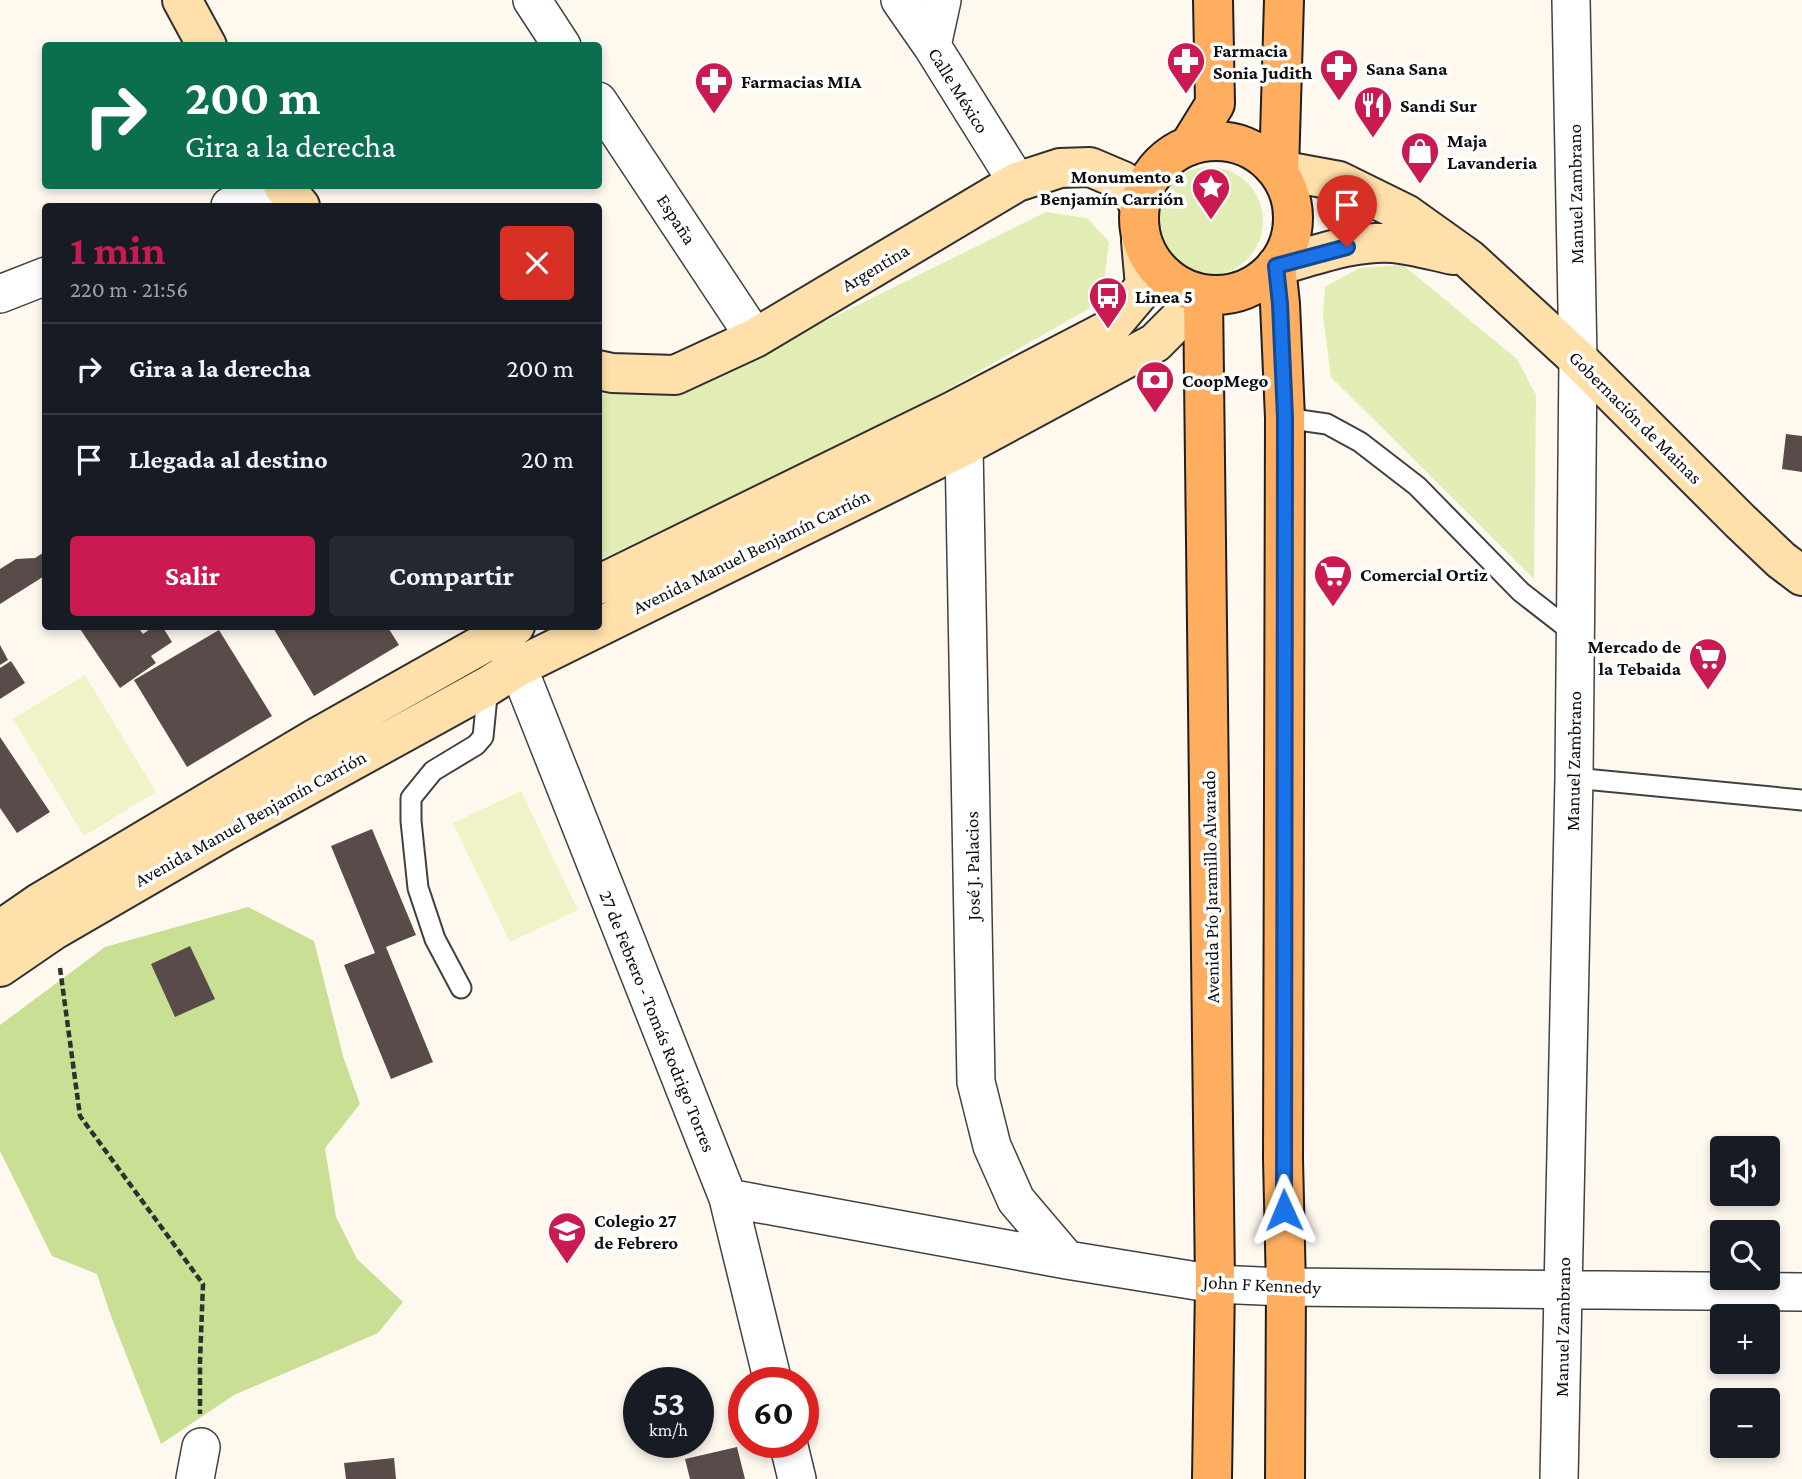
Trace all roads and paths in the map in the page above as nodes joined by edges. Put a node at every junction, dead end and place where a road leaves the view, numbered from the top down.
1 (182, 0) edge
2 (532, 0) edge
3 (900, 0) edge
4 (942, 0) edge
5 (1213, 0) edge
6 (1283, 0) edge
7 (1571, 0) edge
8 (205, 42) edge
9 (559, 42) edge
10 (932, 46) junction
11 (602, 107) edge
12 (1189, 146) junction
13 (1279, 170) junction
14 (1017, 182) junction
15 (290, 196) edge
16 (248, 203) edge
17 (1140, 223) junction
18 (1469, 259) junction
19 (1276, 266) junction
20 (42, 278) edge
21 (0, 294) edge
22 (1203, 295) junction
23 (755, 338) junction
24 (1578, 359) junction
25 (602, 371) edge
26 (1285, 418) junction
27 (958, 429) junction
28 (1802, 576) edge
29 (602, 583) edge
30 (602, 622) edge
31 (500, 630) edge
32 (502, 630) edge
33 (588, 630) edge
34 (1575, 634) junction
35 (503, 676) junction
36 (1574, 778) junction
37 (1802, 800) edge
38 (0, 930) edge
39 (54, 930) junction
40 (0, 967) edge
41 (461, 988) dead end
42 (729, 1198) junction
43 (1067, 1260) junction
44 (1215, 1284) junction
45 (1286, 1287) junction
46 (1562, 1289) junction
47 (1802, 1292) edge
48 (769, 1367) edge
49 (792, 1458) edge
50 (198, 1463) edge
51 (797, 1479) edge
52 (1212, 1479) edge
53 (1285, 1479) edge
54 (1559, 1479) edge

1 - 8 main road
2 - 9 street
3 - 10 street, Calle México
4 - 10 street
5 - 12 main road
6 - 13 main road
7 - 24 street, Manuel Zambrano
10 - 14 street, Calle México
11 - 23 street, España
12 - 13 main road
12 - 17 main road
13 - 18 main road, Gobernación de Mainas
13 - 19 main road
14 - 17 main road, Argentina
14 - 23 main road, Argentina
15 - 16 street
17 - 22 main road
17 - 27 main road, Avenida Manuel Benjamín Carrión
18 - 19 main road
18 - 24 main road, Gobernación de Mainas
19 - 22 main road
19 - 26 main road
20 - 21 street
22 - 27 main road, Avenida Manuel Benjamín Carrión
22 - 44 main road, Avenida Pío Jaramillo Alvarado
23 - 25 main road, Argentina
24 - 28 main road, Gobernación de Mainas
24 - 34 street, Manuel Zambrano
26 - 34 lane
26 - 45 main road
27 - 29 main road, Avenida Manuel Benjamín Carrión
27 - 30 main road, Avenida Manuel Benjamín Carrión
27 - 43 street, José J. Palacios
31 - 38 main road, Avenida Manuel Benjamín Carrión
32 - 35 street, 27 de Febrero - Tomás Rodrigo Torres
33 - 35 main road, Avenida Manuel Benjamín Carrión
34 - 36 street, Manuel Zambrano
35 - 39 main road, Avenida Manuel Benjamín Carrión
35 - 41 lane
35 - 42 street, 27 de Febrero - Tomás Rodrigo Torres
36 - 37 lane
36 - 46 street, Manuel Zambrano
39 - 40 main road, Avenida Manuel Benjamín Carrión
39 - 50 path
42 - 43 street, John F Kennedy
42 - 48 street, 27 de Febrero - Tomás Rodrigo Torres
43 - 44 street, John F Kennedy
44 - 45 street, John F Kennedy
44 - 52 main road, Avenida Pío Jaramillo Alvarado
45 - 46 street, John F Kennedy
45 - 53 main road
46 - 47 street, John F Kennedy
46 - 54 street, Manuel Zambrano
49 - 51 street

